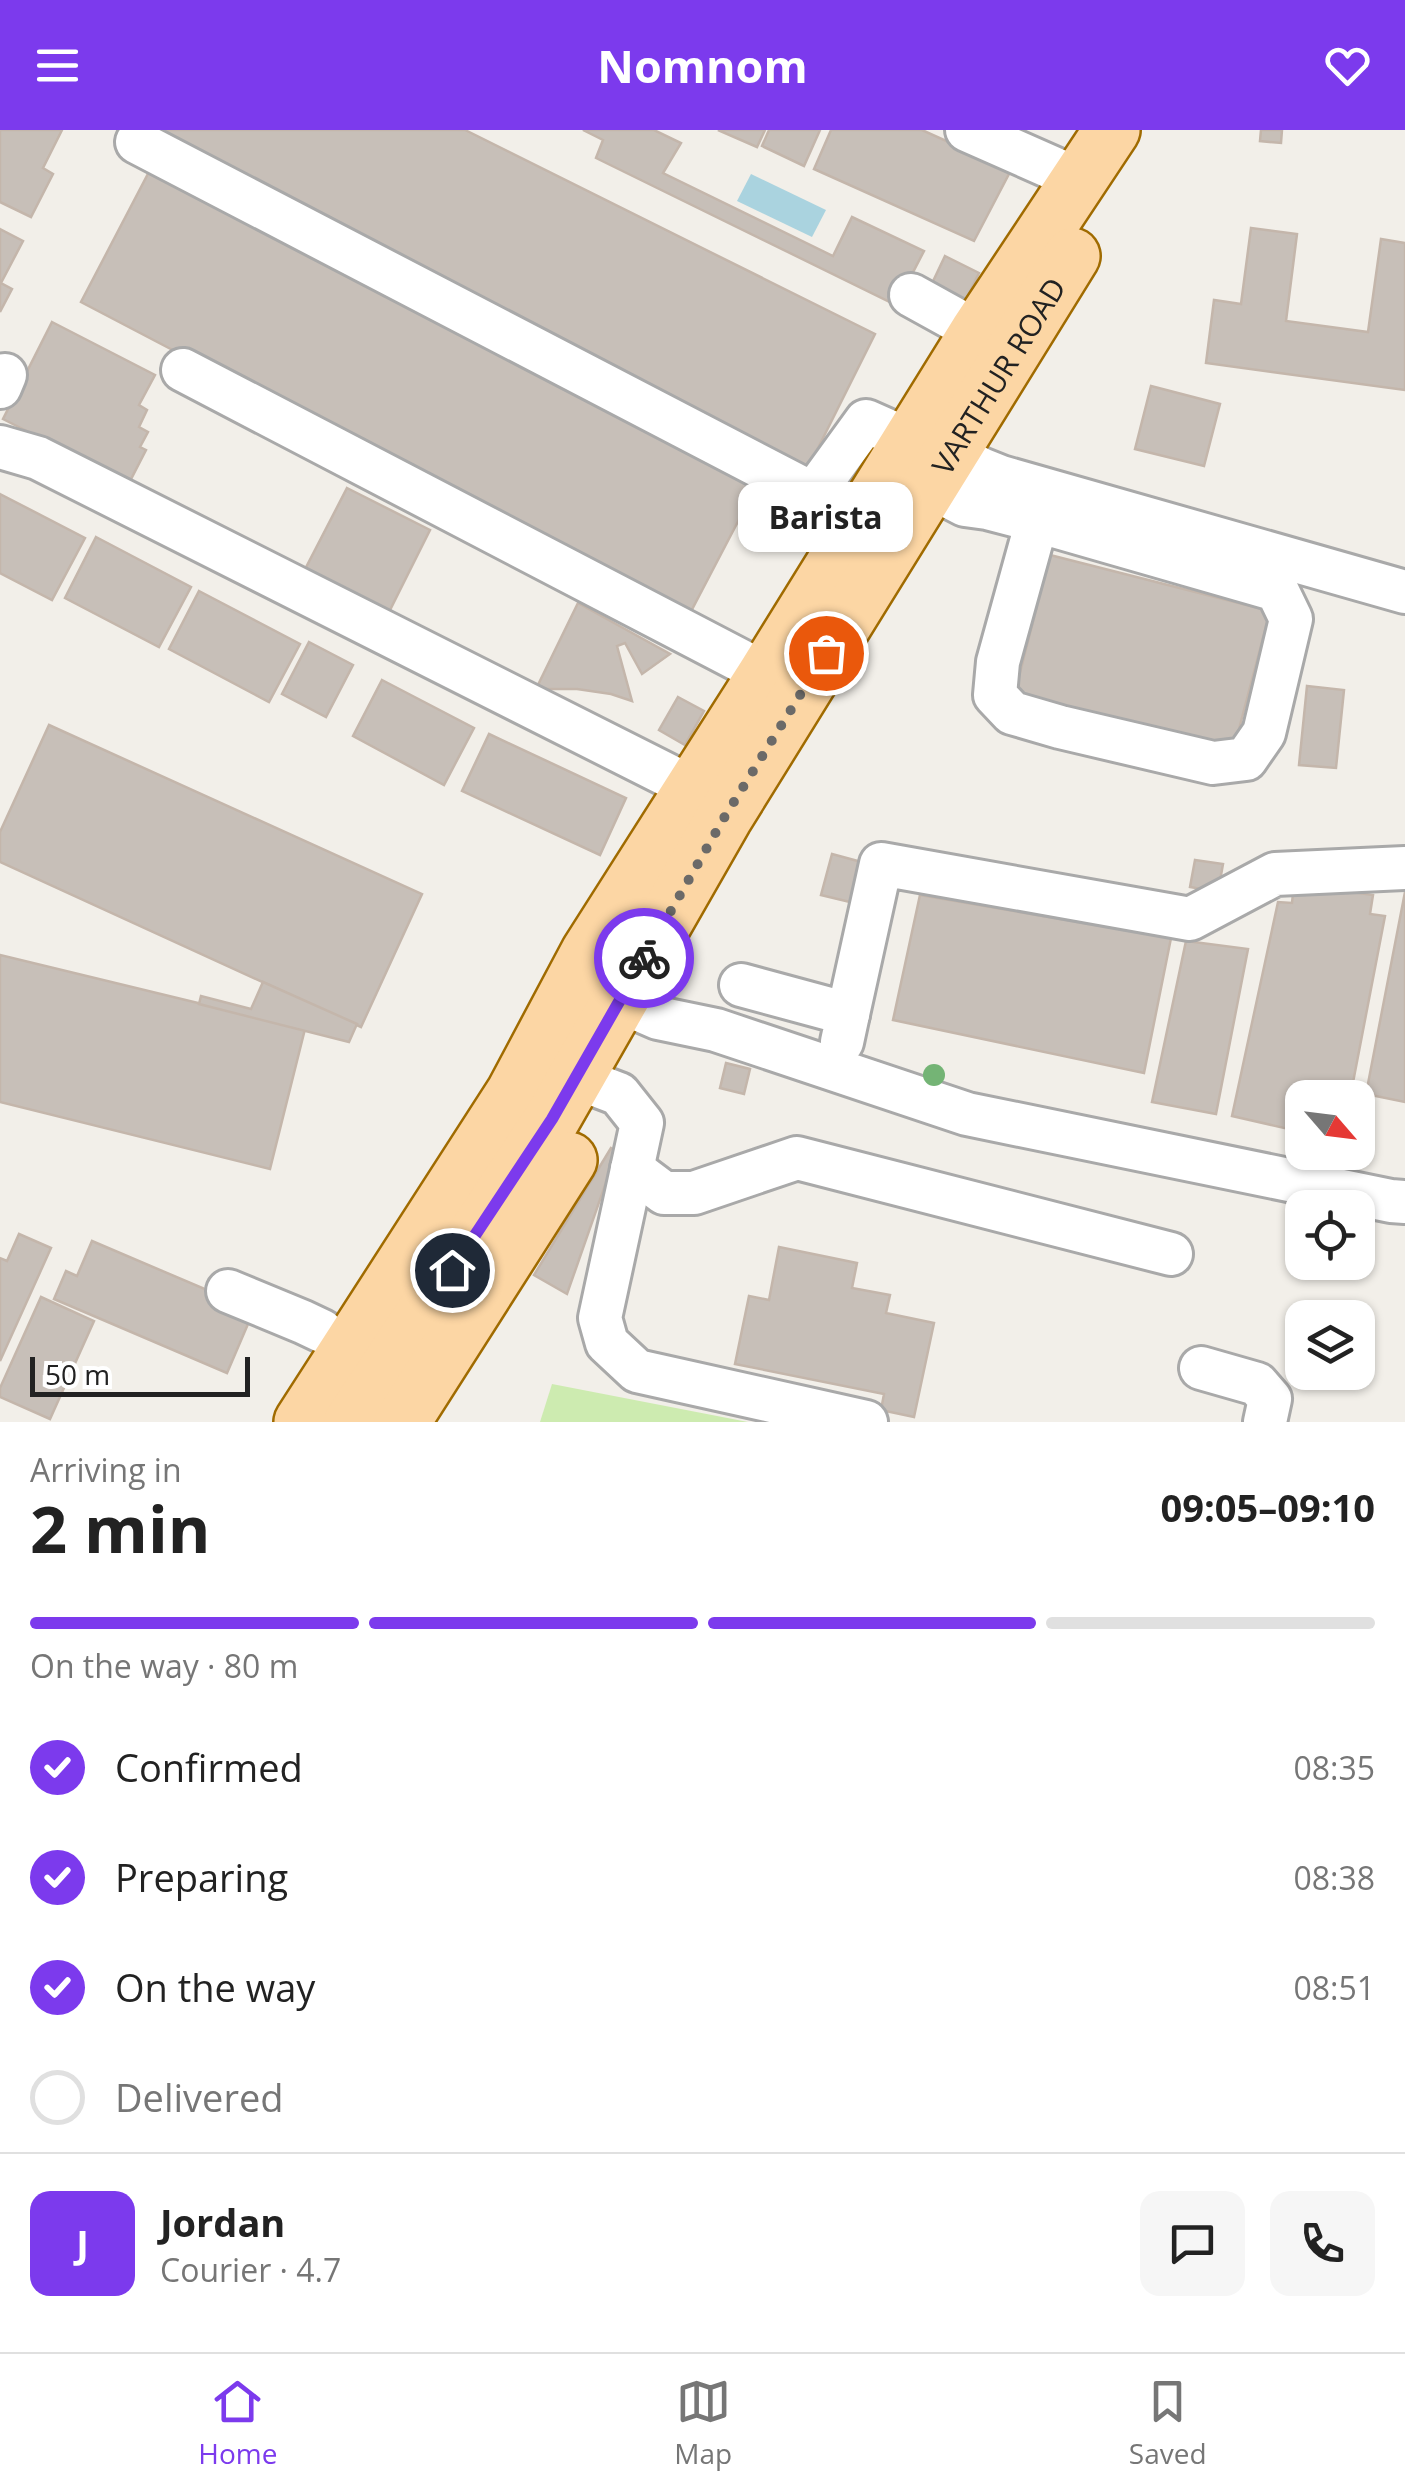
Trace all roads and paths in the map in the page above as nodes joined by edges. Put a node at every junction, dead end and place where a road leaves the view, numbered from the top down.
1 (967, 130) edge
2 (1112, 130) edge
3 (1150, 130) edge
4 (137, 142) dead end
5 (1080, 180) junction
6 (910, 295) dead end
7 (978, 332) junction
8 (183, 370) dead end
9 (0, 447) edge
10 (930, 460) junction
11 (1038, 521) junction
12 (1405, 592) edge
13 (766, 674) junction
14 (693, 788) junction
15 (1405, 868) edge
16 (741, 985) dead end
17 (848, 1014) junction
18 (596, 1029) junction
19 (837, 1072) junction
20 (632, 1168) junction
21 (1405, 1202) edge
22 (1171, 1254) dead end
23 (228, 1291) dead end
24 (322, 1332) junction
25 (1200, 1368) dead end
26 (264, 1422) edge
27 (302, 1422) edge
28 (352, 1422) edge
29 (402, 1422) edge
30 (866, 1422) edge
31 (1265, 1422) edge

1 - 5 street
2 - 5 main road, VARTHUR ROAD
3 - 10 main road, VARTHUR ROAD
4 - 10 street
5 - 7 main road, VARTHUR ROAD
6 - 7 street
7 - 10 main road, VARTHUR ROAD
8 - 13 street
9 - 14 street
10 - 11 street
10 - 12 street
10 - 13 main road, VARTHUR ROAD
10 - 18 main road, VARTHUR ROAD
11 - 11 street
13 - 14 main road, VARTHUR ROAD
14 - 18 main road, VARTHUR ROAD
15 - 17 street
16 - 17 street
17 - 19 street
18 - 19 street
18 - 20 street
18 - 24 main road
18 - 27 main road
18 - 28 main road
18 - 29 main road
19 - 21 street
20 - 22 street
20 - 30 street
23 - 24 street
24 - 26 main road
25 - 31 street

